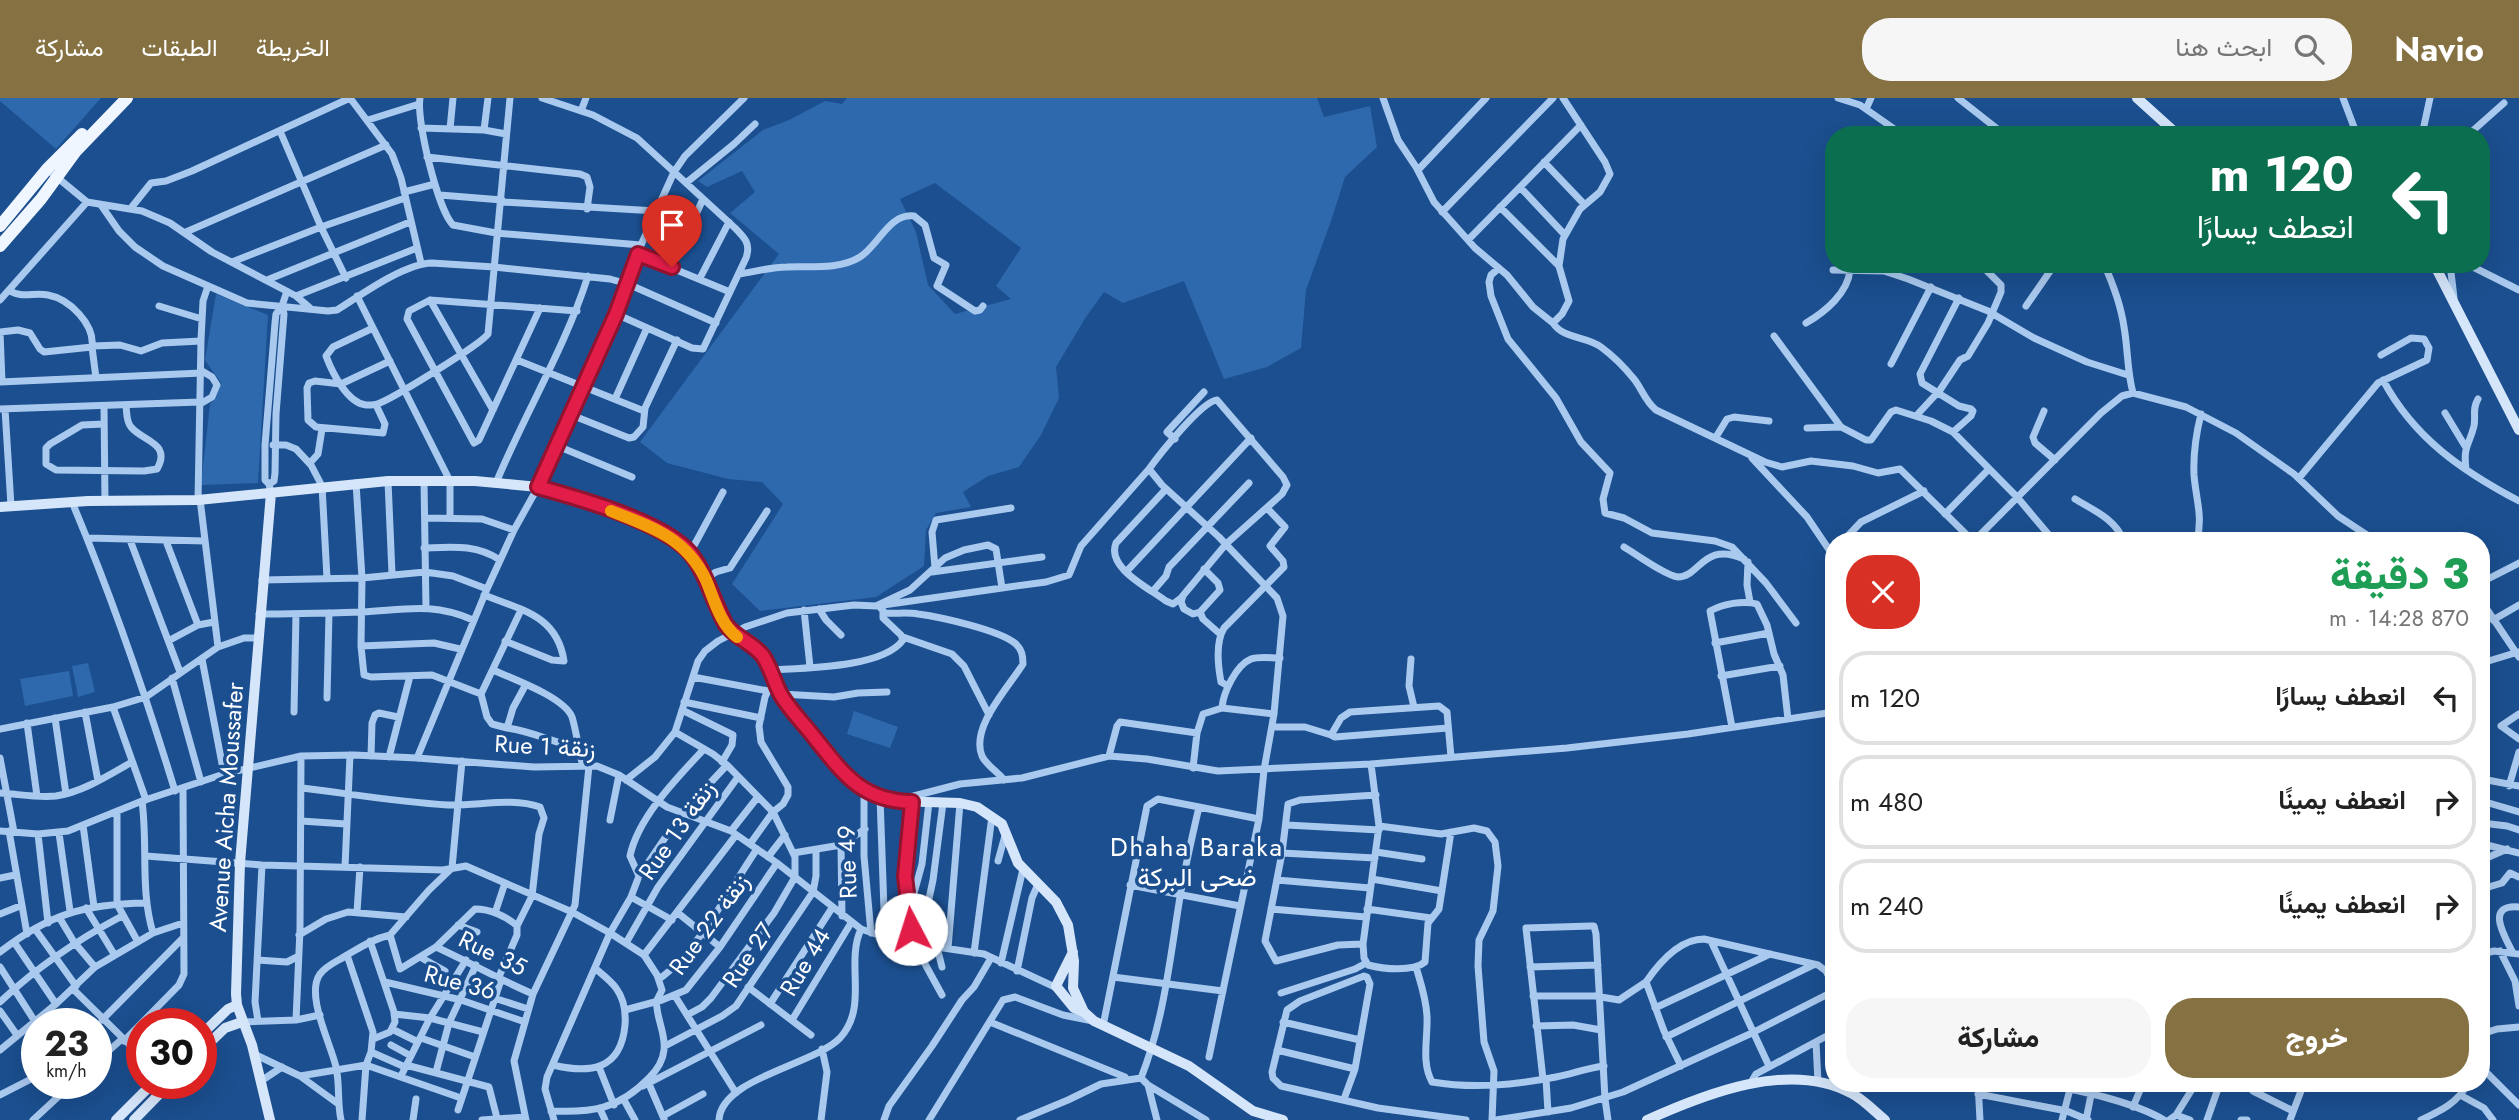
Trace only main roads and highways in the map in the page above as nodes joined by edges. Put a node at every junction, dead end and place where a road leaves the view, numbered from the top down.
1 (116, 98) edge
2 (127, 98) edge
3 (52, 173) junction
4 (0, 226) edge
5 (0, 246) edge

1 - 3 main road
2 - 3 main road
3 - 4 main road
3 - 5 main road

